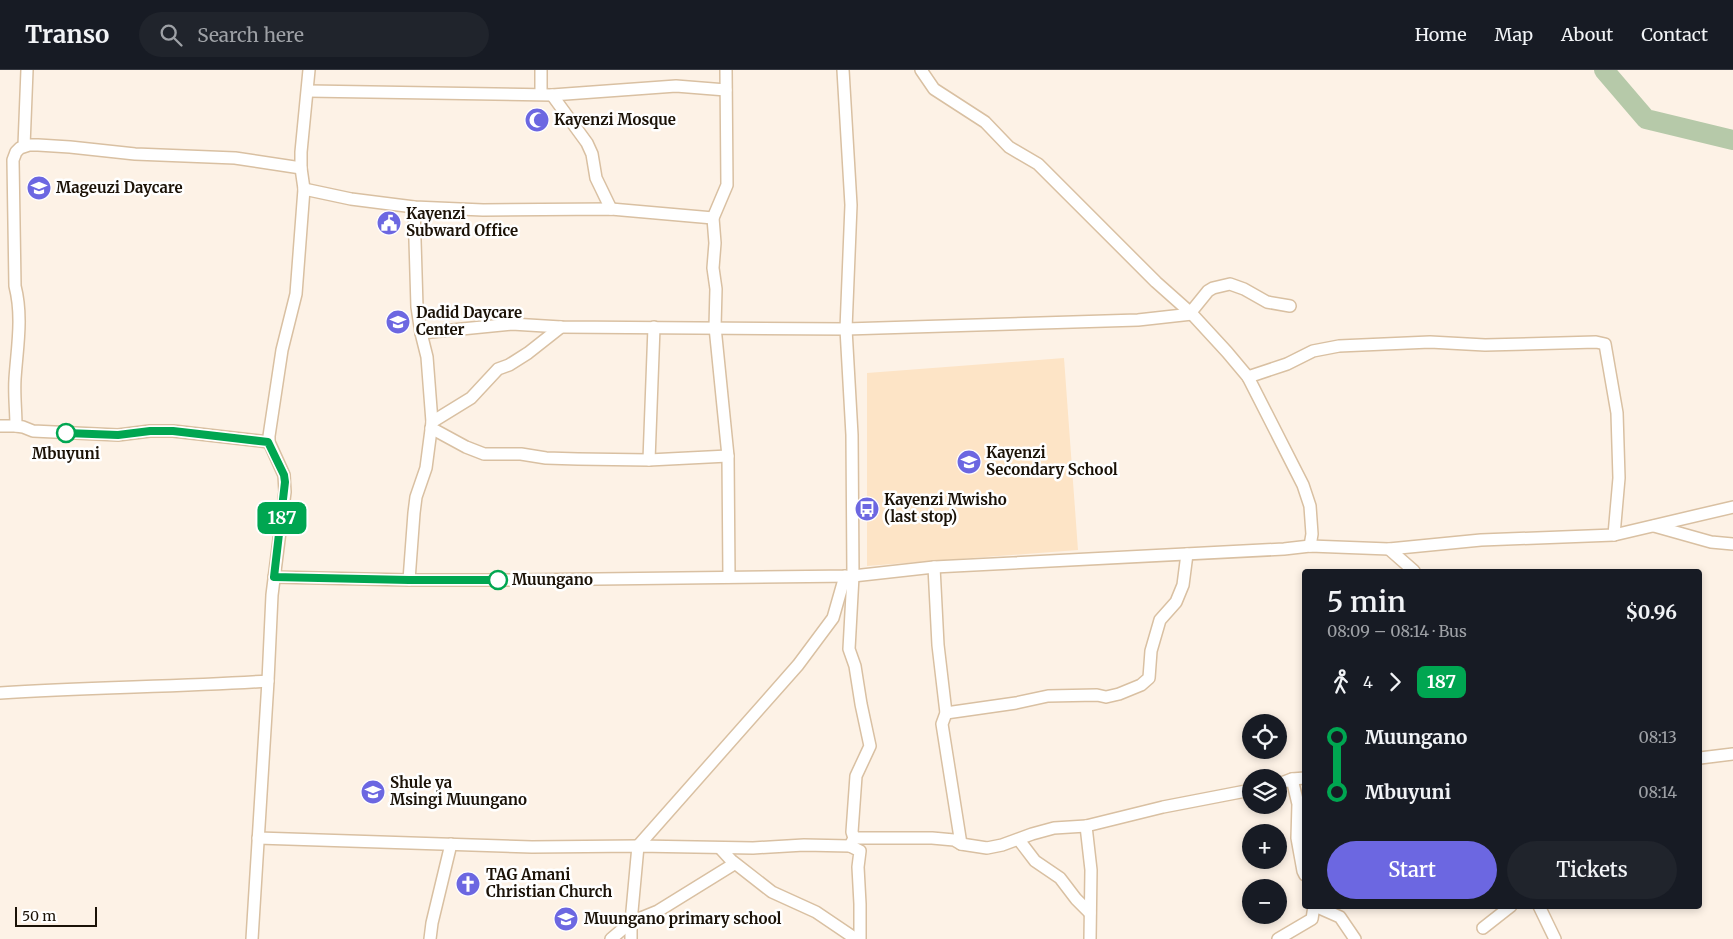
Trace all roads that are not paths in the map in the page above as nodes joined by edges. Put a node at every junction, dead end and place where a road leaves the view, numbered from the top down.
1 (27, 70) edge
2 (309, 70) edge
3 (541, 70) edge
4 (726, 70) edge
5 (843, 70) edge
6 (921, 70) edge
7 (308, 90) junction
8 (726, 90) junction
9 (547, 94) junction
10 (24, 146) junction
11 (301, 168) junction
12 (304, 189) junction
13 (414, 207) junction
14 (611, 209) junction
15 (713, 218) junction
16 (1290, 306) dead end
17 (1192, 314) junction
18 (561, 327) junction
19 (654, 327) junction
20 (715, 327) junction
21 (846, 329) junction
22 (421, 333) junction
23 (1248, 377) junction
24 (432, 425) junction
25 (0, 426) edge
26 (16, 426) junction
27 (268, 442) junction
28 (728, 456) junction
29 (649, 460) junction
30 (1733, 507) edge
31 (1652, 525) junction
32 (1614, 535) junction
33 (1733, 544) edge
34 (1310, 546) junction
35 (1389, 549) junction
36 (1187, 554) junction
37 (934, 567) junction
38 (1412, 569) edge
39 (849, 576) junction
40 (274, 577) junction
41 (729, 577) junction
42 (409, 580) junction
43 (268, 681) junction
44 (0, 693) edge
45 (946, 714) junction
46 (1733, 754) edge
47 (1702, 758) edge
48 (1302, 778) edge
49 (1292, 779) junction
50 (1287, 781) edge
51 (1242, 792) edge
52 (1086, 826) junction
53 (258, 838) junction
54 (1019, 840) junction
55 (852, 842) junction
56 (451, 844) junction
57 (961, 844) junction
58 (638, 846) junction
59 (720, 848) junction
60 (734, 864) junction
61 (1302, 866) edge
62 (1314, 909) edge
63 (1320, 909) edge
64 (1507, 909) edge
65 (1540, 909) edge
66 (1090, 913) junction
67 (631, 922) junction
68 (1483, 928) dead end
69 (252, 939) edge
70 (430, 939) edge
71 (611, 939) edge
72 (631, 939) edge
73 (856, 939) edge
74 (860, 939) edge
75 (1090, 939) edge
76 (1278, 939) edge
77 (1355, 939) edge
78 (1555, 939) edge

1 - 10 street
2 - 7 street
3 - 9 street
4 - 8 street
5 - 21 street
6 - 17 street
7 - 9 street
7 - 11 street
8 - 9 street
8 - 15 street
9 - 14 street
10 - 11 street
10 - 26 street
11 - 12 street
12 - 13 street
12 - 27 street
13 - 14 street
13 - 22 street
14 - 15 street
15 - 20 street
16 - 17 street
17 - 21 street
17 - 23 street
18 - 19 street
18 - 22 street
18 - 24 street
19 - 20 street
19 - 29 street
20 - 21 street
20 - 28 street
21 - 39 street
22 - 24 street
23 - 32 street
23 - 34 street
24 - 29 street
24 - 42 street
25 - 26 street
26 - 27 street
27 - 40 street
28 - 29 street
28 - 41 street
30 - 31 street
31 - 32 street
31 - 33 street
32 - 35 street
34 - 35 street
34 - 36 street
35 - 38 street
36 - 37 street
36 - 45 street
37 - 39 street
37 - 45 street
39 - 41 street
39 - 55 street
39 - 58 street
40 - 42 street
40 - 43 street
41 - 42 street
43 - 44 street
43 - 53 street
45 - 57 street
46 - 47 street
48 - 49 street
49 - 50 street
49 - 61 street
51 - 52 street
52 - 54 street
52 - 66 street
53 - 56 street
53 - 69 street
54 - 57 street
54 - 66 street
55 - 57 street
55 - 59 street
55 - 74 street
56 - 58 street
56 - 70 street
58 - 59 street
58 - 67 street
59 - 60 street
60 - 67 street
60 - 73 street
62 - 76 street
63 - 77 street
64 - 68 street
65 - 78 street
66 - 75 street
67 - 71 street
67 - 72 street

